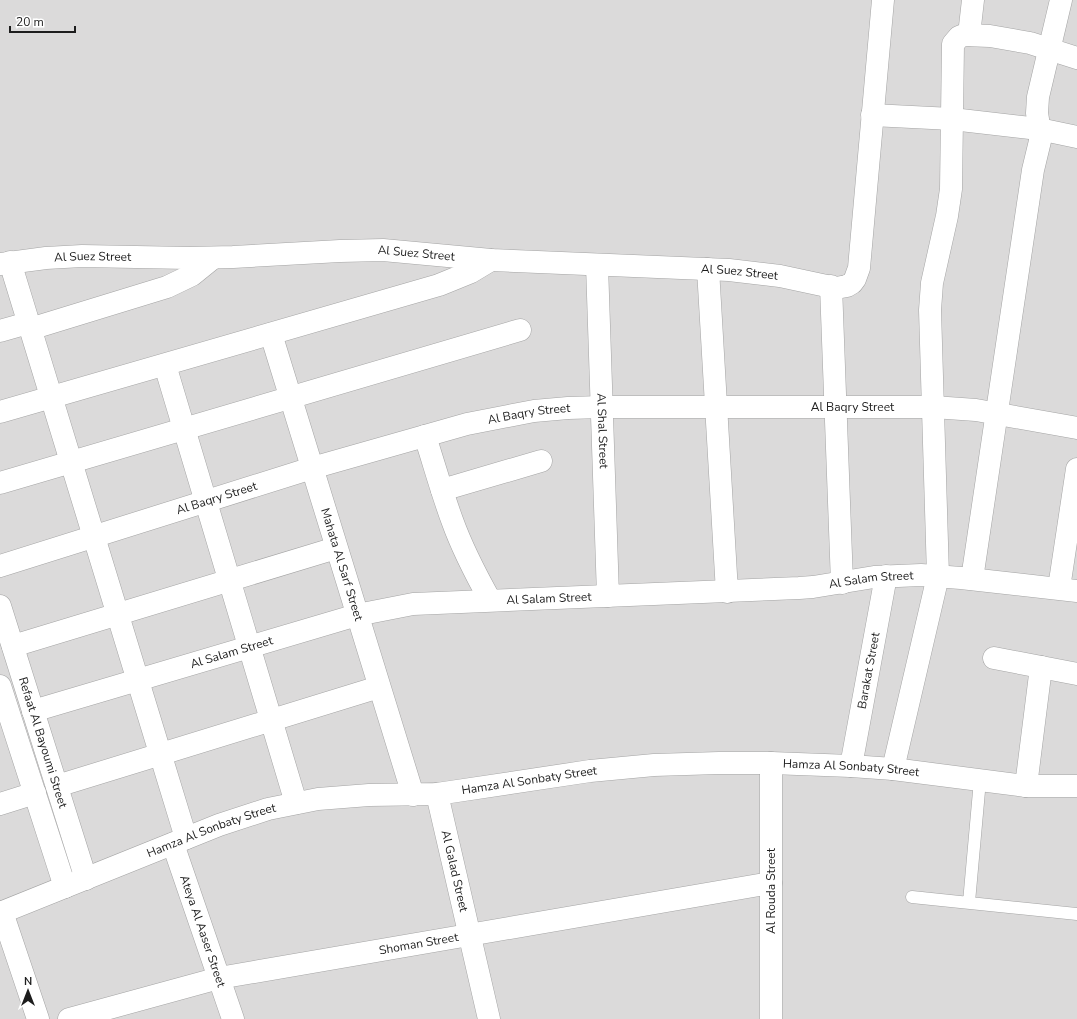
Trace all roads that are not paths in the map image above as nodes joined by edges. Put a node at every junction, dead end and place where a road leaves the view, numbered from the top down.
1 (883, 0) edge
2 (973, 0) edge
3 (1061, 0) edge
4 (969, 35) junction
5 (1049, 49) junction
6 (1077, 58) edge
7 (872, 115) junction
8 (952, 119) junction
9 (1039, 128) junction
10 (1077, 137) edge
11 (213, 258) junction
12 (491, 260) junction
13 (5, 263) edge
14 (598, 265) junction
15 (708, 269) junction
16 (831, 286) junction
17 (29, 326) junction
18 (520, 330) dead end
19 (0, 331) edge
20 (271, 334) junction
21 (164, 365) junction
22 (51, 397) junction
23 (290, 398) junction
24 (602, 407) junction
25 (716, 407) junction
26 (835, 407) junction
27 (933, 407) junction
28 (0, 412) edge
29 (997, 414) junction
30 (1077, 428) edge
31 (184, 429) junction
32 (425, 436) junction
33 (541, 461) dead end
34 (71, 462) junction
35 (312, 468) junction
36 (1077, 469) edge
37 (0, 483) edge
38 (442, 490) junction
39 (205, 501) junction
40 (94, 536) junction
41 (336, 548) junction
42 (0, 566) edge
43 (886, 576) junction
44 (938, 576) junction
45 (972, 579) junction
46 (229, 580) junction
47 (842, 583) junction
48 (1068, 589) edge
49 (727, 592) junction
50 (608, 596) junction
51 (490, 600) junction
52 (0, 606) edge
53 (118, 614) junction
54 (357, 615) junction
55 (13, 646) junction
56 (249, 647) junction
57 (994, 658) dead end
58 (1041, 667) junction
59 (1077, 674) edge
60 (138, 680) junction
61 (0, 686) edge
62 (379, 687) junction
63 (33, 711) junction
64 (271, 720) junction
65 (161, 754) junction
66 (771, 763) junction
67 (851, 766) junction
68 (893, 769) junction
69 (980, 780) junction
70 (57, 786) junction
71 (1026, 786) junction
72 (1077, 786) edge
73 (35, 793) junction
74 (437, 794) junction
75 (413, 795) junction
76 (296, 803) junction
77 (0, 804) edge
78 (179, 841) junction
79 (86, 878) junction
80 (771, 883) junction
81 (64, 887) junction
82 (912, 896) dead end
83 (969, 902) junction
84 (1, 912) edge
85 (1077, 914) edge
86 (470, 935) junction
87 (218, 978) junction
88 (38, 1019) edge
89 (69, 1019) edge
90 (232, 1019) edge
91 (489, 1019) edge
92 (771, 1019) edge

1 - 7 street, Al Suez Street
2 - 4 street
3 - 5 street
4 - 5 street
4 - 8 street
5 - 6 street
5 - 9 street
7 - 8 street
7 - 16 street, Al Suez Street
8 - 9 street
8 - 27 street
9 - 10 street
9 - 29 street
11 - 12 street, Al Suez Street
11 - 13 street, Al Suez Street
11 - 17 street
12 - 14 street, Al Suez Street
12 - 20 street
13 - 17 street, Ateya Al Aaser Street
14 - 15 street, Al Suez Street
14 - 24 street, Al Shal Street
15 - 16 street, Al Suez Street
15 - 25 street
16 - 26 street
17 - 19 street
17 - 22 street, Ateya Al Aaser Street
18 - 23 street
20 - 21 street
20 - 23 street, Mahata Al Sarf Street
21 - 22 street
21 - 31 street
22 - 28 street
22 - 34 street, Ateya Al Aaser Street
23 - 31 street
23 - 35 street, Mahata Al Sarf Street
24 - 25 street, Al Baqry Street
24 - 32 street, Al Baqry Street
24 - 50 street, Al Shal Street
25 - 26 street, Al Baqry Street
25 - 49 street
26 - 27 street, Al Baqry Street
26 - 47 street
27 - 29 street, Al Baqry Street
27 - 44 street
29 - 30 street, Al Baqry Street
29 - 45 street
31 - 34 street
31 - 39 street
32 - 35 street, Al Baqry Street
32 - 38 street
33 - 38 street
34 - 37 street
34 - 40 street, Ateya Al Aaser Street
35 - 39 street, Al Baqry Street
35 - 41 street, Mahata Al Sarf Street
36 - 48 street
38 - 51 street
39 - 40 street, Al Baqry Street
39 - 46 street
40 - 42 street, Al Baqry Street
40 - 53 street, Ateya Al Aaser Street
41 - 46 street
41 - 54 street, Mahata Al Sarf Street
43 - 44 street, Al Salam Street
43 - 47 street, Al Salam Street
43 - 67 street, Barakat Street
44 - 45 street, Al Salam Street
44 - 68 street
45 - 48 street, Al Salam Street
46 - 53 street
46 - 56 street
47 - 49 street, Al Salam Street
49 - 50 street, Al Salam Street
50 - 51 street, Al Salam Street
51 - 54 street, Al Salam Street
52 - 55 street, Refaat Al Bayoumi Street
53 - 55 street
53 - 60 street, Ateya Al Aaser Street
54 - 56 street, Al Salam Street
54 - 62 street, Mahata Al Sarf Street
55 - 63 street, Refaat Al Bayoumi Street
56 - 60 street, Al Salam Street
56 - 64 street
57 - 58 street
58 - 59 street
58 - 71 street
60 - 63 street, Al Salam Street
60 - 65 street, Ateya Al Aaser Street
61 - 73 street, Refaat Al Bayoumi Street
62 - 64 street
62 - 75 street, Mahata Al Sarf Street
63 - 70 street, Refaat Al Bayoumi Street
64 - 65 street
64 - 76 street
65 - 70 street
65 - 78 street, Ateya Al Aaser Street
66 - 67 street, Hamza Al Sonbaty Street
66 - 74 street, Hamza Al Sonbaty Street
66 - 80 street, Al Rouda Street
67 - 68 street, Hamza Al Sonbaty Street
68 - 69 street, Hamza Al Sonbaty Street
69 - 71 street, Hamza Al Sonbaty Street
69 - 83 lane
70 - 79 street, Refaat Al Bayoumi Street
71 - 72 street, Hamza Al Sonbaty Street
73 - 77 street
73 - 81 street, Refaat Al Bayoumi Street
74 - 75 street, Hamza Al Sonbaty Street
74 - 86 street, Al Galad Street
75 - 76 street, Hamza Al Sonbaty Street
76 - 78 street, Hamza Al Sonbaty Street
78 - 79 street, Hamza Al Sonbaty Street
78 - 87 street, Ateya Al Aaser Street
79 - 81 street, Hamza Al Sonbaty Street
80 - 86 street, Shoman Street
80 - 92 street, Al Rouda Street
81 - 84 street, Hamza Al Sonbaty Street
82 - 83 lane
83 - 85 lane
84 - 88 street
86 - 87 street, Shoman Street
86 - 91 street, Al Galad Street
87 - 89 street, Shoman Street
87 - 90 street, Ateya Al Aaser Street

